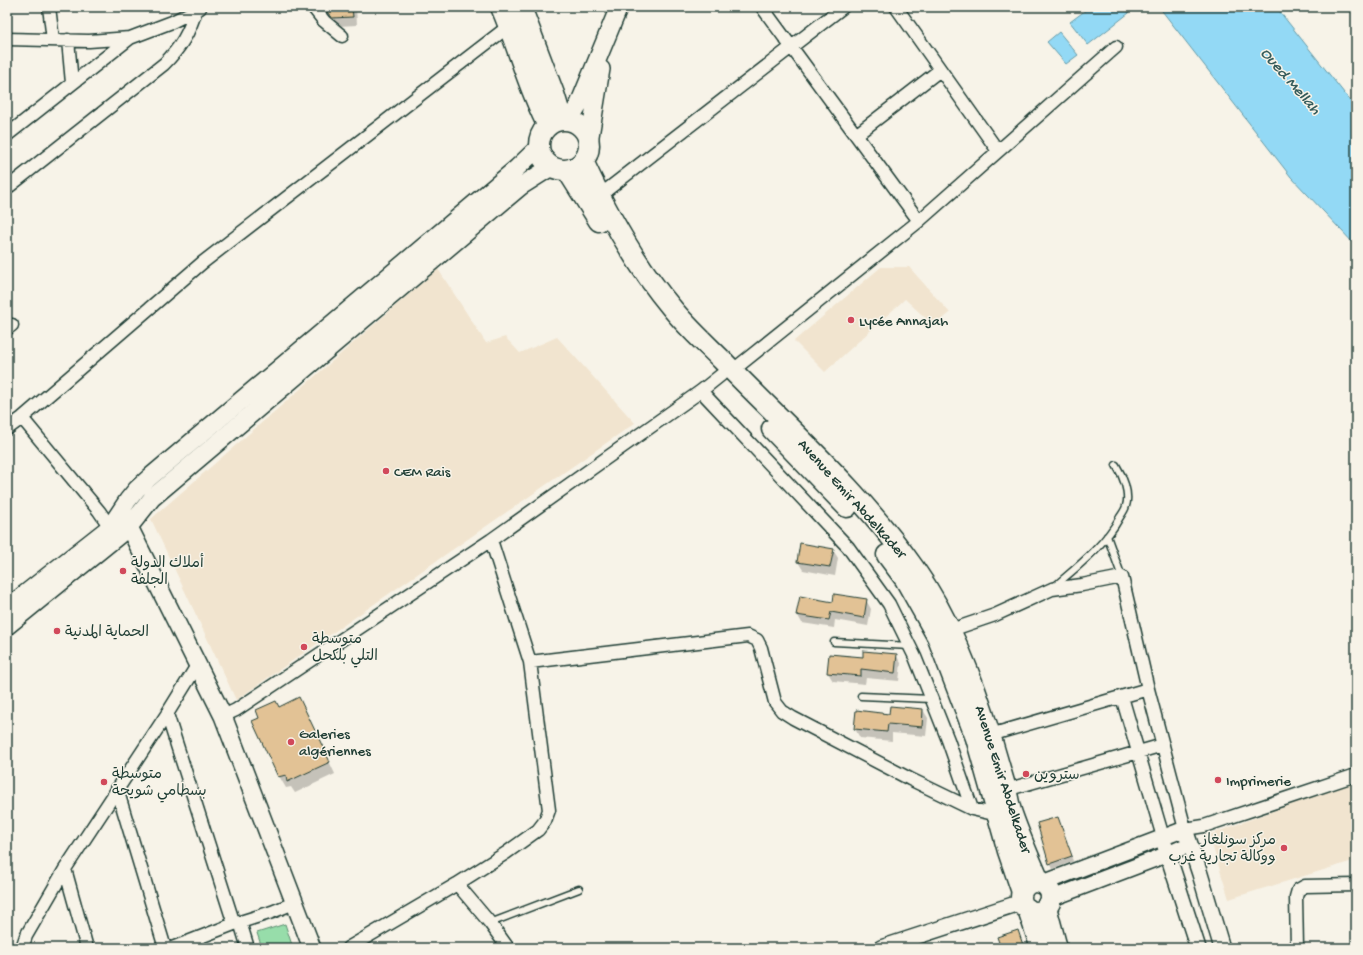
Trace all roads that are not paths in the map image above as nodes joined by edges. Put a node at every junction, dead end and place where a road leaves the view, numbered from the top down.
1 (49, 7) edge
2 (312, 7) edge
3 (501, 7) edge
4 (521, 7) edge
5 (619, 7) edge
6 (762, 7) edge
7 (843, 7) edge
8 (896, 7) edge
9 (198, 9) edge
10 (509, 26) junction
11 (342, 36) dead end
12 (130, 38) junction
13 (7, 39) edge
14 (53, 40) junction
15 (68, 40) junction
16 (604, 45) junction
17 (791, 47) junction
18 (1116, 47) dead end
19 (940, 70) junction
20 (72, 83) junction
21 (560, 122) junction
22 (7, 135) edge
23 (856, 135) junction
24 (589, 142) junction
25 (539, 147) junction
26 (998, 151) junction
27 (567, 166) junction
28 (7, 188) edge
29 (599, 196) junction
30 (919, 221) junction
31 (727, 373) junction
32 (701, 391) junction
33 (22, 418) junction
34 (7, 429) edge
35 (1116, 465) dead end
36 (119, 513) junction
37 (110, 527) junction
38 (129, 527) junction
39 (1108, 536) junction
40 (491, 540) junction
41 (1122, 577) junction
42 (1052, 589) junction
43 (7, 608) edge
44 (7, 626) edge
45 (951, 630) junction
46 (834, 642) dead end
47 (910, 646) junction
48 (530, 662) junction
49 (198, 664) junction
50 (1148, 689) junction
51 (861, 696) dead end
52 (1122, 697) junction
53 (931, 699) junction
54 (167, 714) junction
55 (223, 716) junction
56 (990, 735) junction
57 (1163, 745) junction
58 (1138, 752) junction
59 (1356, 774) edge
60 (117, 789) junction
61 (1006, 790) junction
62 (972, 809) junction
63 (1005, 813) junction
64 (1204, 826) junction
65 (1185, 829) junction
66 (1163, 837) junction
67 (1190, 844) junction
68 (1168, 854) junction
69 (65, 869) junction
70 (457, 884) junction
71 (1356, 885) edge
72 (579, 889) dead end
73 (1036, 897) junction
74 (294, 902) junction
75 (237, 923) junction
76 (490, 923) junction
77 (26, 936) junction
78 (22, 948) edge
79 (29, 948) edge
80 (88, 948) edge
81 (165, 948) edge
82 (172, 948) edge
83 (248, 948) edge
84 (312, 948) edge
85 (348, 948) edge
86 (508, 948) edge
87 (881, 948) edge
88 (1042, 948) edge
89 (1057, 948) edge
90 (1198, 948) edge
91 (1222, 948) edge
92 (1297, 948) edge

1 - 14 street
2 - 11 street
3 - 10 main road
4 - 21 main road
5 - 16 main road
6 - 17 street
7 - 17 street
8 - 19 street
9 - 12 street
9 - 28 street
10 - 21 main road
10 - 33 street
12 - 15 street
12 - 20 street
13 - 14 street
14 - 15 street
15 - 20 street
16 - 21 main road
16 - 24 main road
17 - 23 street
17 - 29 street
18 - 26 street
19 - 23 street
19 - 26 street
20 - 22 street
21 - 24 main road
21 - 25 main road
23 - 30 street
24 - 27 main road
25 - 27 main road
25 - 36 main road
26 - 30 street
27 - 29 main road, Avenue Emir Abdelkader
27 - 31 main road, Avenue Emir Abdelkader
27 - 38 main road
29 - 31 main road, Avenue Emir Abdelkader
30 - 31 street
31 - 32 street
31 - 45 main road, Avenue Emir Abdelkader
31 - 63 main road, Avenue Emir Abdelkader
32 - 40 street
32 - 47 street
33 - 34 street
33 - 37 street
35 - 39 lane
36 - 37 main road
36 - 38 main road
37 - 43 main road
38 - 44 main road
38 - 49 main road
39 - 41 lane
39 - 42 lane
40 - 48 street
40 - 55 street
41 - 42 street
41 - 50 street
42 - 45 street
45 - 56 main road, Avenue Emir Abdelkader
46 - 47 lane
47 - 53 street
48 - 62 street
48 - 70 street
49 - 54 street
49 - 55 main road
50 - 52 street
50 - 57 street
51 - 53 lane
52 - 56 street
52 - 58 street
53 - 62 street
54 - 60 street
54 - 75 street
55 - 74 main road
56 - 61 main road, Avenue Emir Abdelkader
57 - 58 street
57 - 65 street
58 - 61 street
58 - 66 street
59 - 64 street
60 - 69 street
60 - 81 street
61 - 63 main road, Avenue Emir Abdelkader
62 - 63 street
63 - 73 main road, Avenue Emir Abdelkader
64 - 65 street
64 - 67 street
65 - 66 street
65 - 67 street
66 - 68 street
66 - 73 street
67 - 68 street
67 - 91 street
68 - 73 street
68 - 90 street
69 - 77 street
69 - 80 street
70 - 76 street
70 - 85 street
71 - 92 street
72 - 76 lane
73 - 87 street
73 - 88 main road, Avenue Emir Abdelkader
73 - 89 main road, Avenue Emir Abdelkader
74 - 75 street
74 - 84 main road
75 - 82 street
75 - 83 street
76 - 86 street
77 - 78 street
77 - 79 street

